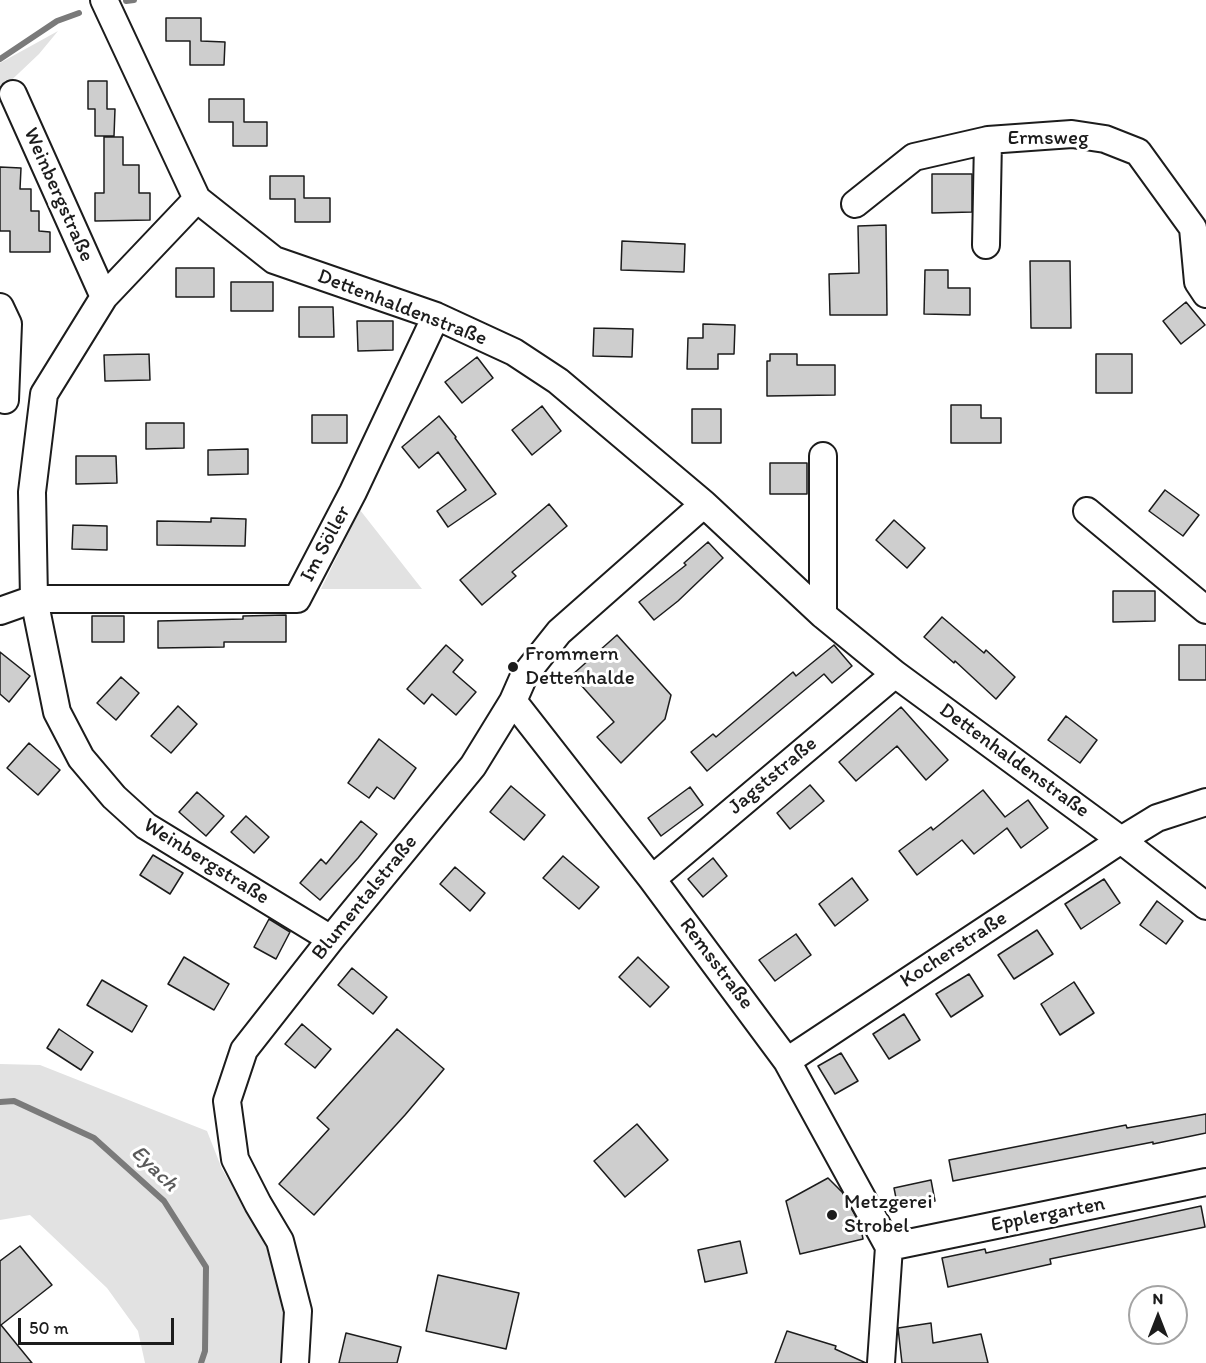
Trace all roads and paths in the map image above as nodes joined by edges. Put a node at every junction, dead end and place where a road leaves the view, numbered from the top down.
1 (104, 0) edge
2 (13, 94) dead end
3 (988, 140) junction
4 (197, 200) junction
5 (855, 204) dead end
6 (986, 245) dead end
7 (1202, 288) edge
8 (104, 297) junction
9 (0, 307) edge
10 (436, 316) junction
11 (44, 394) junction
12 (2, 400) edge
13 (823, 456) dead end
14 (704, 504) junction
15 (1087, 511) dead end
16 (34, 599) junction
17 (1206, 610) edge
18 (0, 612) edge
19 (823, 615) junction
20 (895, 674) junction
21 (513, 701) junction
22 (1206, 802) edge
23 (1121, 840) junction
24 (652, 879) junction
25 (1206, 906) edge
26 (331, 939) junction
27 (787, 1061) junction
28 (1206, 1182) edge
29 (889, 1247) junction
30 (295, 1363) edge
31 (881, 1363) edge

1 - 4 street, Dettenhaldenstraße
2 - 8 street, Weinbergstraße
3 - 5 street, Ermsweg
3 - 6 street, Ermsweg
3 - 7 street, Ermsweg
4 - 8 street, Weinbergstraße
4 - 10 street, Dettenhaldenstraße
8 - 11 street, Weinbergstraße
9 - 12 street
10 - 14 street, Dettenhaldenstraße
10 - 16 street, Im Söller
11 - 12 street
11 - 16 street, Weinbergstraße
13 - 19 street
14 - 19 street, Dettenhaldenstraße
14 - 21 street, Blumentalstraße
15 - 17 street
16 - 18 street
16 - 26 street, Weinbergstraße
19 - 20 street, Dettenhaldenstraße
20 - 23 street, Dettenhaldenstraße
20 - 24 street, Jagststraße
21 - 24 street, Remsstraße
21 - 26 street, Blumentalstraße
22 - 23 street, Kocherstraße
23 - 25 street, Dettenhaldenstraße
23 - 27 street, Kocherstraße
24 - 27 street, Remsstraße
26 - 30 street, Blumentalstraße
27 - 29 street, Remsstraße
28 - 29 street, Epplergarten
29 - 31 street

